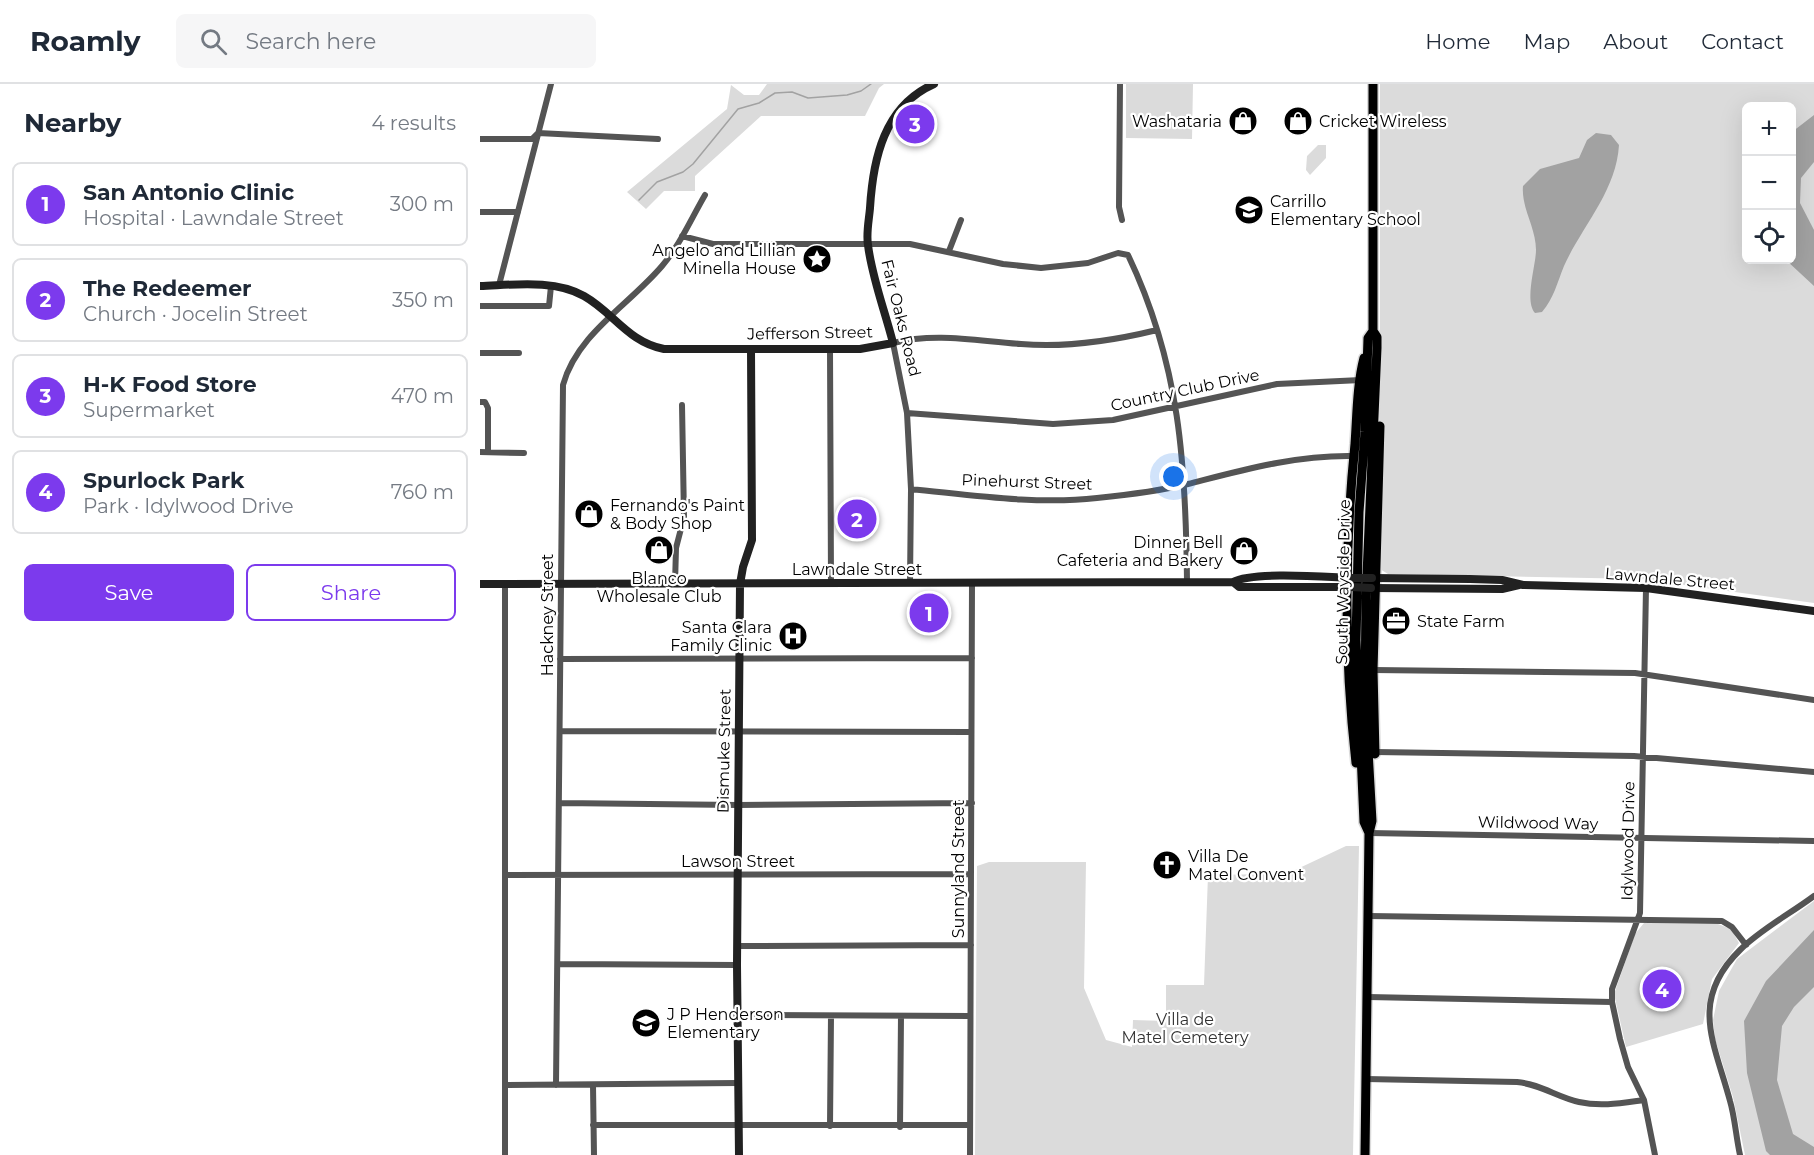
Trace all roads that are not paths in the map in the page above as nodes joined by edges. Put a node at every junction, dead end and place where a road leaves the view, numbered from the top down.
1 (551, 84) edge
2 (934, 84) edge
3 (1120, 84) edge
4 (1373, 84) edge
5 (538, 133) junction
6 (480, 139) edge
7 (658, 139) dead end
8 (705, 195) dead end
9 (480, 212) edge
10 (518, 212) junction
11 (961, 220) dead end
12 (1122, 220) dead end
13 (682, 236) junction
14 (867, 243) junction
15 (949, 251) junction
16 (499, 285) junction
17 (480, 286) edge
18 (551, 286) junction
19 (480, 306) edge
20 (611, 318) junction
21 (1157, 330) junction
22 (893, 343) junction
23 (1372, 346) junction
24 (751, 349) junction
25 (830, 349) junction
26 (480, 353) edge
27 (519, 353) dead end
28 (1361, 380) junction
29 (483, 403) edge
30 (682, 405) dead end
31 (1177, 406) junction
32 (907, 413) junction
33 (480, 452) edge
34 (488, 452) junction
35 (524, 453) dead end
36 (1353, 456) junction
37 (1186, 484) junction
38 (910, 489) junction
39 (1261, 577) junction
40 (1470, 579) junction
41 (1187, 582) junction
42 (1233, 582) junction
43 (831, 583) junction
44 (910, 583) junction
45 (972, 583) junction
46 (1348, 583) junction
47 (1374, 583) junction
48 (480, 584) edge
49 (505, 584) junction
50 (561, 584) junction
51 (675, 584) junction
52 (740, 584) junction
53 (1523, 585) junction
54 (1260, 587) junction
55 (1646, 588) junction
56 (1470, 589) junction
57 (1814, 610) edge
58 (972, 658) junction
59 (560, 659) junction
60 (741, 660) junction
61 (1373, 670) junction
62 (1643, 675) junction
63 (1814, 700) edge
64 (560, 731) junction
65 (740, 732) junction
66 (971, 732) junction
67 (1375, 752) junction
68 (1643, 756) junction
69 (1814, 771) edge
70 (1368, 795) junction
71 (560, 803) junction
72 (972, 803) junction
73 (738, 805) junction
74 (1369, 833) junction
75 (1641, 838) junction
76 (1814, 841) edge
77 (558, 874) junction
78 (739, 874) junction
79 (970, 874) junction
80 (505, 875) junction
81 (1814, 896) edge
82 (1369, 916) junction
83 (1638, 920) junction
84 (971, 945) junction
85 (1746, 945) junction
86 (738, 946) junction
87 (558, 964) junction
88 (737, 965) junction
89 (1368, 997) junction
90 (1612, 1002) junction
91 (738, 1015) junction
92 (900, 1016) junction
93 (970, 1016) junction
94 (831, 1017) junction
95 (1366, 1079) junction
96 (738, 1083) junction
97 (505, 1085) junction
98 (556, 1085) junction
99 (593, 1085) junction
100 (1644, 1100) junction
101 (593, 1125) junction
102 (970, 1125) junction
103 (739, 1126) junction
104 (830, 1126) junction
105 (900, 1127) junction
106 (506, 1155) edge
107 (594, 1155) edge
108 (739, 1155) edge
109 (970, 1155) edge
110 (1365, 1155) edge
111 (1655, 1155) edge
112 (1738, 1155) edge

1 - 5 street
2 - 14 main road, Fair Oaks Road
3 - 12 street
4 - 23 main road, South Wayside Drive
5 - 6 street
5 - 7 street
5 - 10 street
8 - 13 street, Hackney Street
9 - 10 street
10 - 16 street
11 - 15 street
13 - 14 street
13 - 20 street, Hackney Street
14 - 15 street
14 - 22 main road, Fair Oaks Road
15 - 21 street
16 - 17 main road, Jefferson Street
16 - 18 main road, Jefferson Street
18 - 19 street
18 - 20 main road, Jefferson Street
20 - 24 main road, Jefferson Street
20 - 50 street, Hackney Street
21 - 22 street, Jefferson Street
21 - 31 street
22 - 25 main road, Jefferson Street
22 - 32 street, Fair Oaks Road
23 - 28 main road
23 - 47 main road
23 - 70 main road, South Wayside Drive
24 - 25 main road, Jefferson Street
24 - 52 main road, Dismuke Street
25 - 43 street
26 - 27 street
28 - 31 street, Country Club Drive
28 - 36 main road
29 - 34 street
30 - 51 street
31 - 32 street, Country Club Drive
31 - 37 street
32 - 38 street, Fair Oaks Road
33 - 34 street
34 - 35 street
36 - 37 street, Pinehurst Street
36 - 46 main road
37 - 38 street, Pinehurst Street
37 - 41 street
38 - 44 street, Fair Oaks Road
39 - 42 main road, Lawndale Street
39 - 46 main road, Lawndale Street
39 - 54 main road
40 - 47 main road, Lawndale Street
40 - 53 main road, Lawndale Street
40 - 56 main road
41 - 42 main road, Lawndale Street
41 - 45 main road, Lawndale Street
42 - 54 main road, Lawndale Street
43 - 44 main road, Lawndale Street
43 - 52 main road, Lawndale Street
44 - 45 main road, Lawndale Street
45 - 58 street, Sunnyland Street
46 - 47 main road, Lawndale Street, bridge
46 - 54 main road, Lawndale Street
46 - 70 main road
47 - 56 main road, Lawndale Street
47 - 61 main road
48 - 49 main road, Lawndale Street
49 - 50 main road, Lawndale Street
49 - 80 street
50 - 51 main road, Lawndale Street
50 - 59 street, Hackney Street
51 - 52 main road, Lawndale Street
52 - 60 main road, Dismuke Street
53 - 55 main road, Lawndale Street
53 - 56 main road, Lawndale Street
55 - 57 main road, Lawndale Street
55 - 62 street, Idylwood Drive
58 - 60 street
58 - 66 street, Sunnyland Street
59 - 60 street
59 - 64 street, Hackney Street
60 - 65 main road, Dismuke Street
61 - 62 street
61 - 67 main road
62 - 63 street
62 - 68 street, Idylwood Drive
64 - 65 street
64 - 71 street, Hackney Street
65 - 66 street
65 - 73 main road, Dismuke Street
66 - 72 street, Sunnyland Street
67 - 68 street
67 - 70 main road
68 - 69 street
68 - 75 street, Idylwood Drive
70 - 74 main road, South Wayside Drive
71 - 73 street
71 - 77 street, Hackney Street
72 - 73 street
72 - 79 street, Sunnyland Street
73 - 78 main road, Dismuke Street
74 - 75 street, Wildwood Way
74 - 82 main road, South Wayside Drive
75 - 76 street, Wildwood Way
75 - 83 street, Idylwood Drive
77 - 78 street, Lawson Street
77 - 80 street, Lawson Street
77 - 87 street, Hackney Street
78 - 79 street, Lawson Street
78 - 86 main road, Dismuke Street
79 - 84 street, Sunnyland Street
80 - 97 street
81 - 85 street
82 - 83 street
82 - 89 main road, South Wayside Drive
83 - 85 street
83 - 90 street, Idylwood Drive
84 - 86 street
84 - 93 street, Sunnyland Street
85 - 112 street
86 - 88 main road, Dismuke Street
87 - 88 street
87 - 98 street, Hackney Street
88 - 91 main road, Dismuke Street
89 - 90 street
89 - 95 main road, South Wayside Drive
90 - 100 street, Idylwood Drive
91 - 94 street
91 - 96 main road, Dismuke Street
92 - 93 street
92 - 94 street
92 - 105 street
93 - 102 street, Sunnyland Street
94 - 104 street
95 - 100 street
95 - 110 main road, South Wayside Drive
96 - 99 street
96 - 103 main road, Dismuke Street
97 - 98 street
97 - 106 street
98 - 99 street
99 - 101 street
100 - 111 street, Idylwood Drive
101 - 103 street
101 - 107 street
102 - 105 street
102 - 109 street, Sunnyland Street
103 - 104 street
103 - 108 main road, Dismuke Street
104 - 105 street

